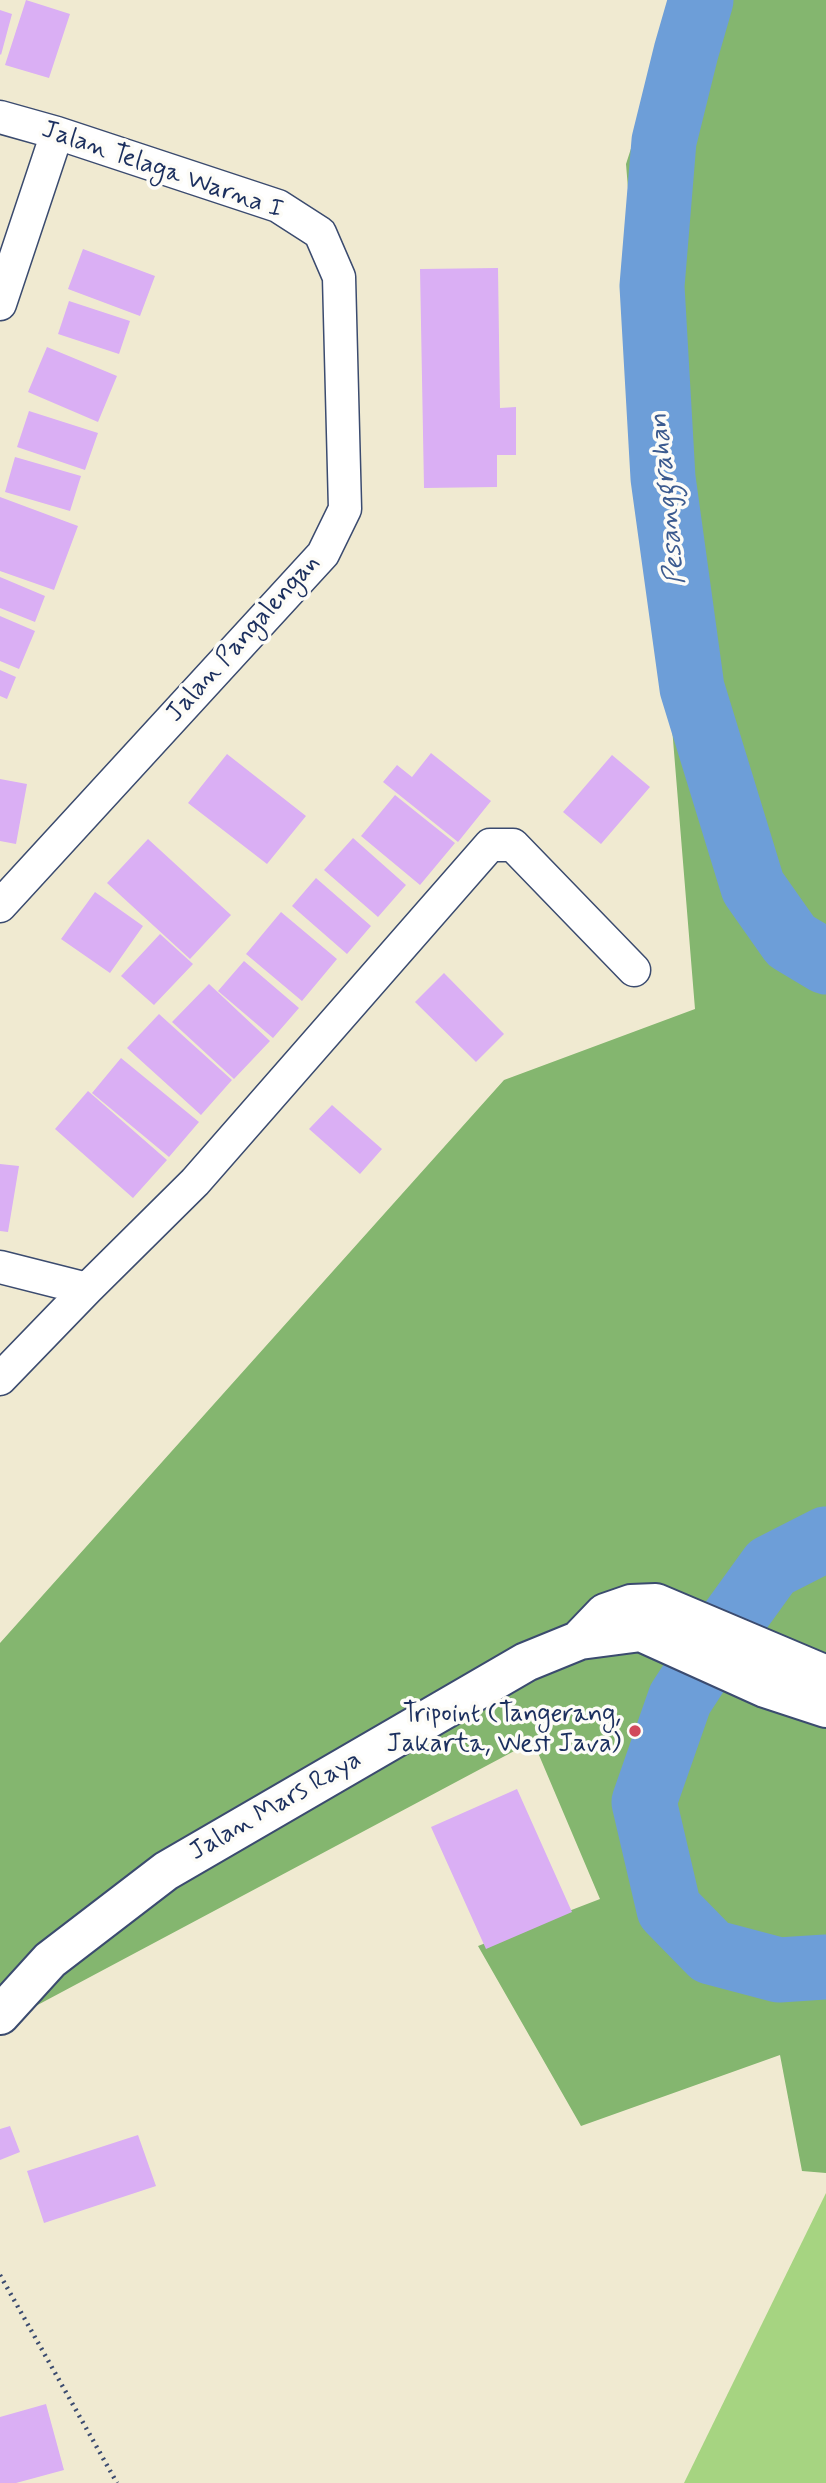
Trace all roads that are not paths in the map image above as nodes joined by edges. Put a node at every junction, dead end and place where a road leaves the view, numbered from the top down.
1 (0, 117) edge
2 (57, 133) junction
3 (320, 233) joint
4 (0, 304) edge
5 (0, 906) edge
6 (634, 970) dead end
7 (0, 1267) edge
8 (87, 1289) junction
9 (0, 1379) edge
10 (772, 1672) junction
11 (826, 1675) edge
12 (826, 1708) edge
13 (0, 2015) edge

1 - 2 street, Jalan Telaga Warna I
2 - 3 street, Jalan Telaga Warna I
2 - 4 street
3 - 5 street, Jalan Pangalengan
6 - 8 street
7 - 8 street
8 - 9 street
10 - 11 street, Jalan Mars Raya
10 - 12 street, Jalan Mars Raya
10 - 13 street, Jalan Mars Raya

